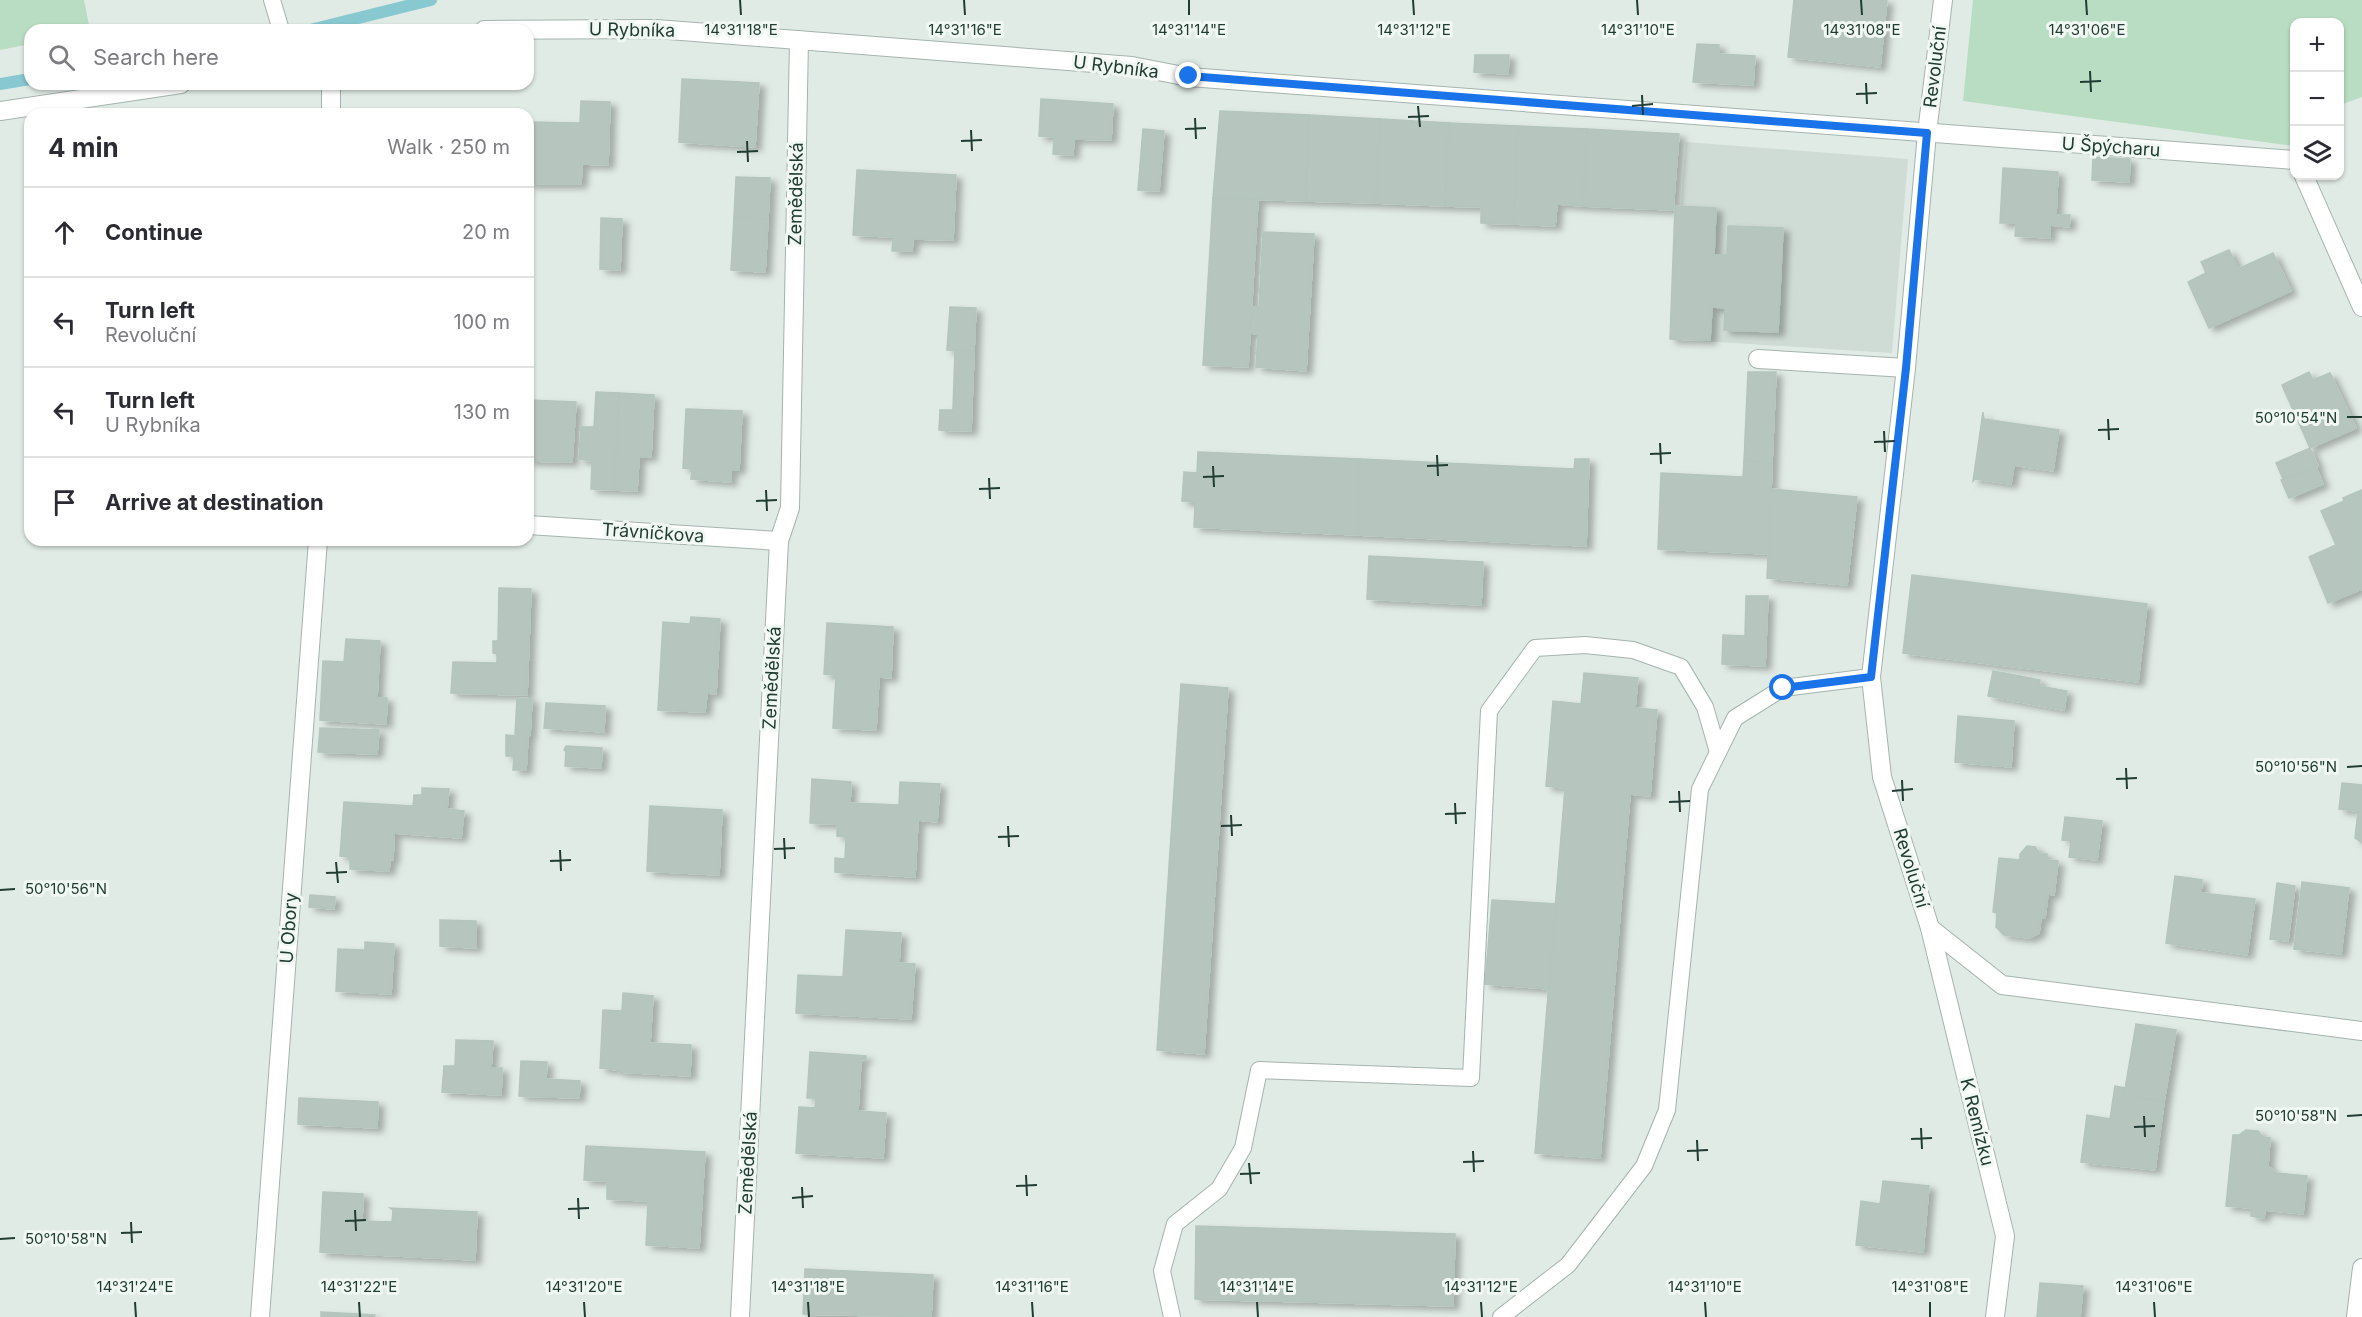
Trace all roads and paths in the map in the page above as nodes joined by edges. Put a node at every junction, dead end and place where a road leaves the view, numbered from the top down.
1 (272, 0) edge
2 (1943, 0) edge
3 (280, 24) edge
4 (534, 30) edge
5 (799, 40) junction
6 (141, 90) edge
7 (331, 90) edge
8 (331, 108) edge
9 (0, 111) edge
10 (1927, 133) junction
11 (2290, 160) edge
12 (2306, 180) edge
13 (2362, 307) edge
14 (1758, 359) dead end
15 (1906, 368) junction
16 (534, 525) edge
17 (779, 541) junction
18 (318, 546) edge
19 (1871, 677) junction
20 (1718, 752) junction
21 (1930, 928) junction
22 (2362, 1031) edge
23 (2362, 1269) edge
24 (260, 1317) edge
25 (740, 1317) edge
26 (1172, 1317) edge
27 (1501, 1317) edge
28 (1995, 1317) edge
29 (2356, 1317) edge

1 - 3 lane
2 - 10 street, Revoluční
4 - 5 street, U Rybníka
5 - 10 street, U Rybníka
5 - 17 street, Zemědělská
6 - 9 street
7 - 8 street
10 - 11 street, U Špýcharu
10 - 15 street, Revoluční
12 - 13 street
14 - 15 street
15 - 19 street, Revoluční
16 - 17 street, Trávníčkova
17 - 25 street, Zemědělská
18 - 24 street, U Obory
19 - 20 lane
19 - 21 street, Revoluční
20 - 26 lane
20 - 27 lane
21 - 22 street, Revoluční
21 - 28 street, K Remízku
23 - 29 street

